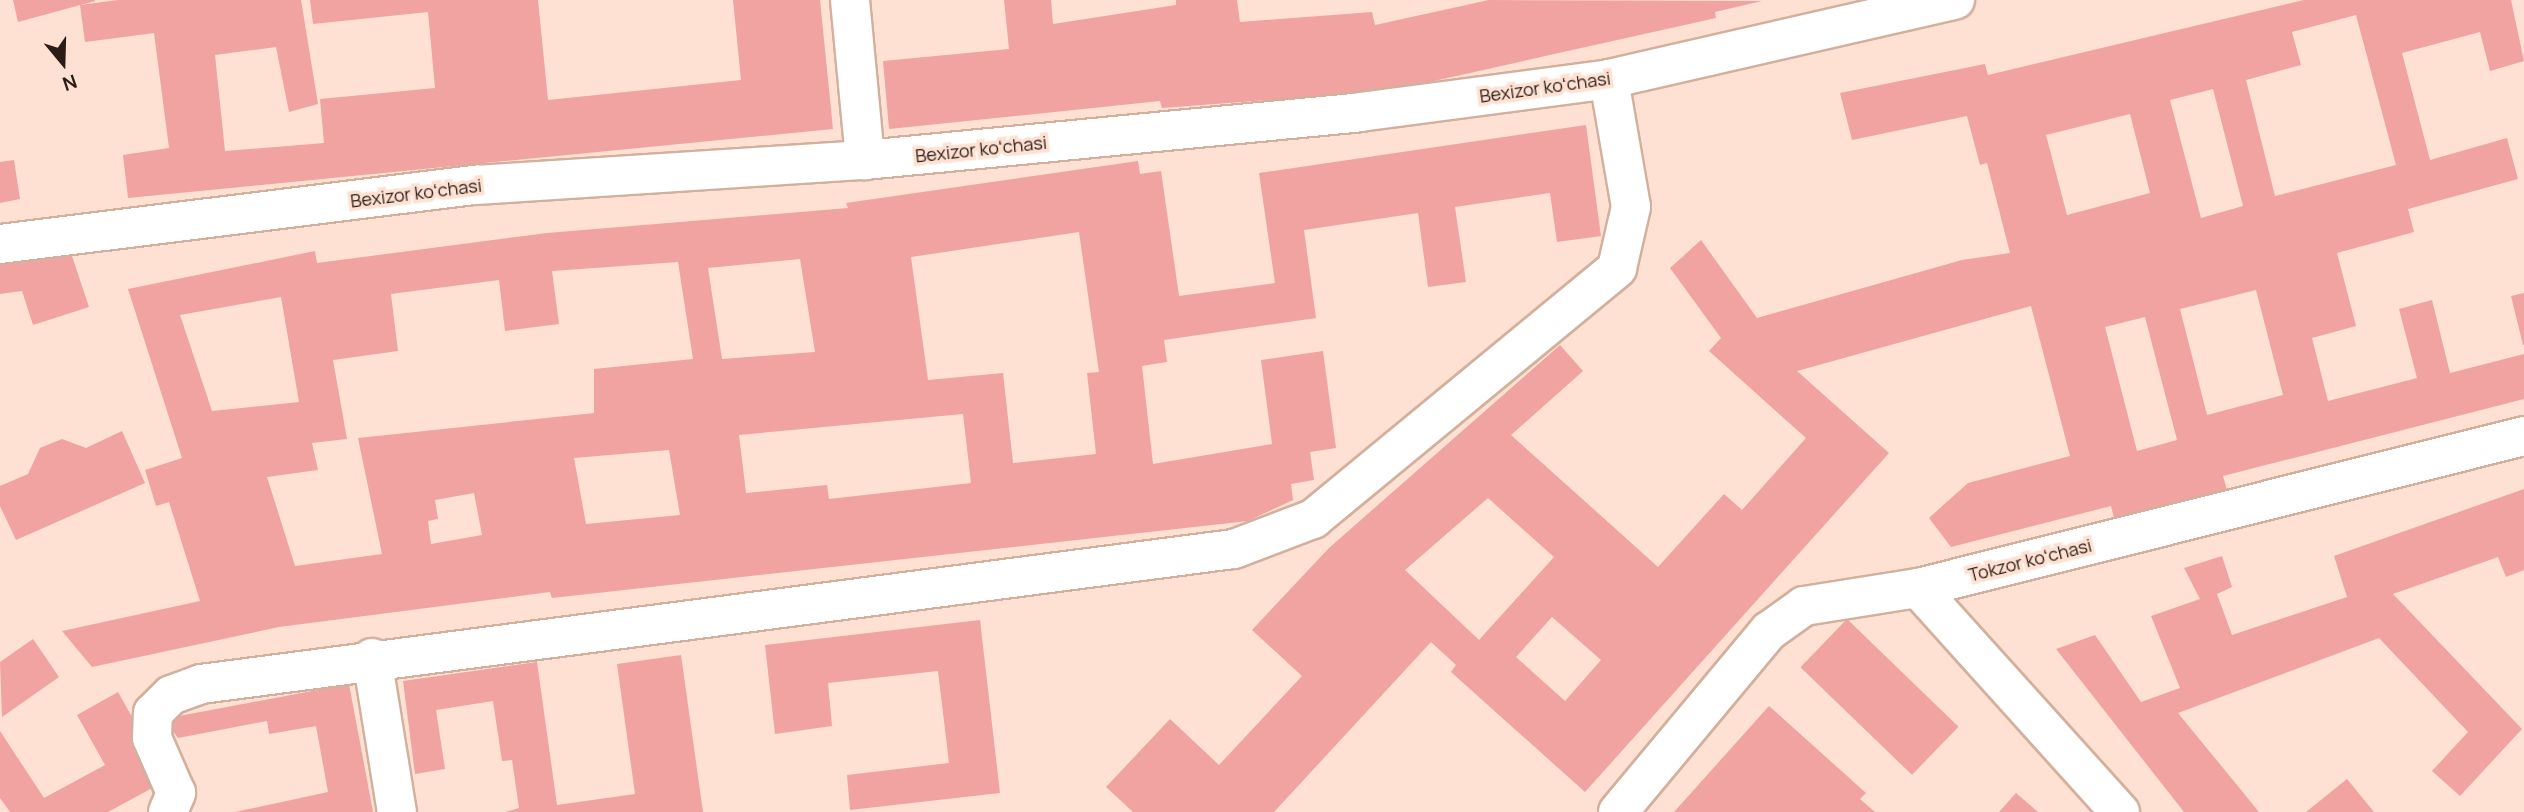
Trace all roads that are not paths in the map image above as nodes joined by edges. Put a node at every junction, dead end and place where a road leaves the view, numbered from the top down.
1 (850, 0) edge
2 (1955, 0) edge
3 (1609, 79) junction
4 (864, 160) junction
5 (0, 244) edge
6 (2524, 436) edge
7 (1918, 589) junction
8 (372, 658) junction
9 (167, 812) edge
10 (397, 812) edge
11 (1618, 812) edge
12 (2120, 812) edge

1 - 4 street
2 - 3 street, Bexizor koʻchasi
3 - 4 street, Bexizor koʻchasi
3 - 8 street
4 - 5 street, Bexizor koʻchasi
6 - 7 street, Tokzor koʻchasi
7 - 11 street, Tokzor koʻchasi
7 - 12 street
8 - 9 street
8 - 10 street

